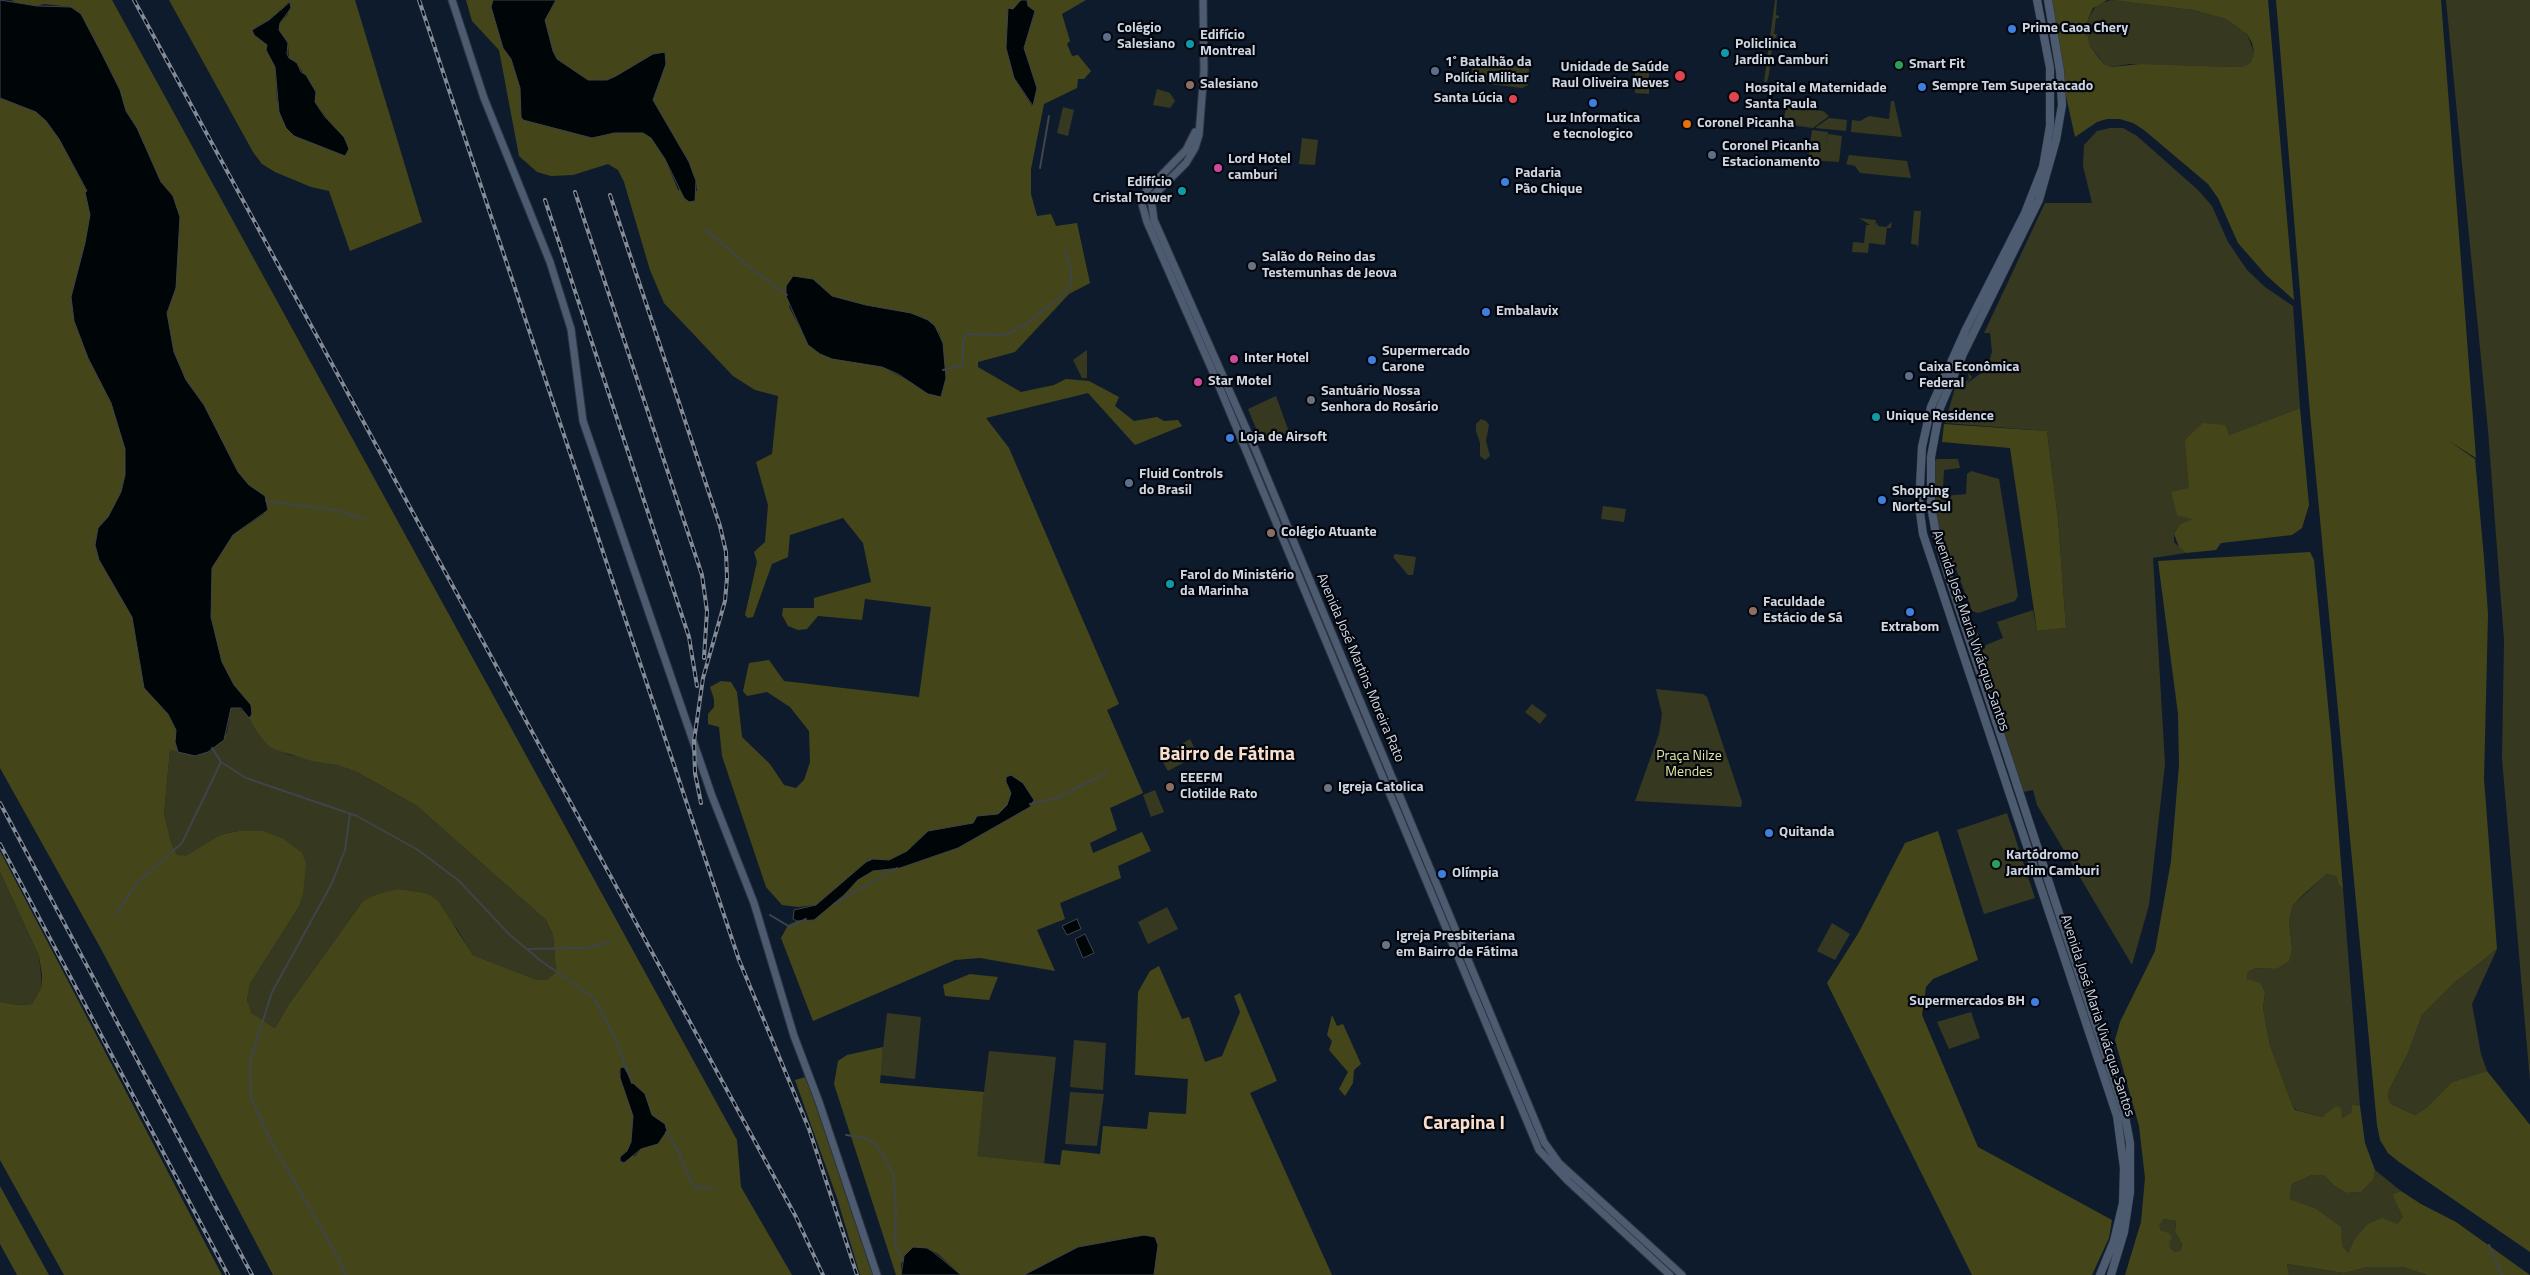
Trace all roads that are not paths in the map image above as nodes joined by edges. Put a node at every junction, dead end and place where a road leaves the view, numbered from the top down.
1 (452, 0) edge
2 (1204, 0) edge
3 (2037, 0) edge
4 (2048, 0) edge
5 (1202, 61) junction
6 (877, 1275) edge
7 (1670, 1275) edge
8 (1682, 1275) edge
9 (2100, 1275) edge
10 (2111, 1275) edge

1 - 6 street
2 - 5 street
3 - 9 main road, Avenida José Maria Vivácqua Santos
4 - 10 main road, Avenida José Maria Vivácqua Santos
5 - 7 street, Avenida José Martins Moreira Rato
5 - 8 street, Avenida José Martins Moreira Rato

